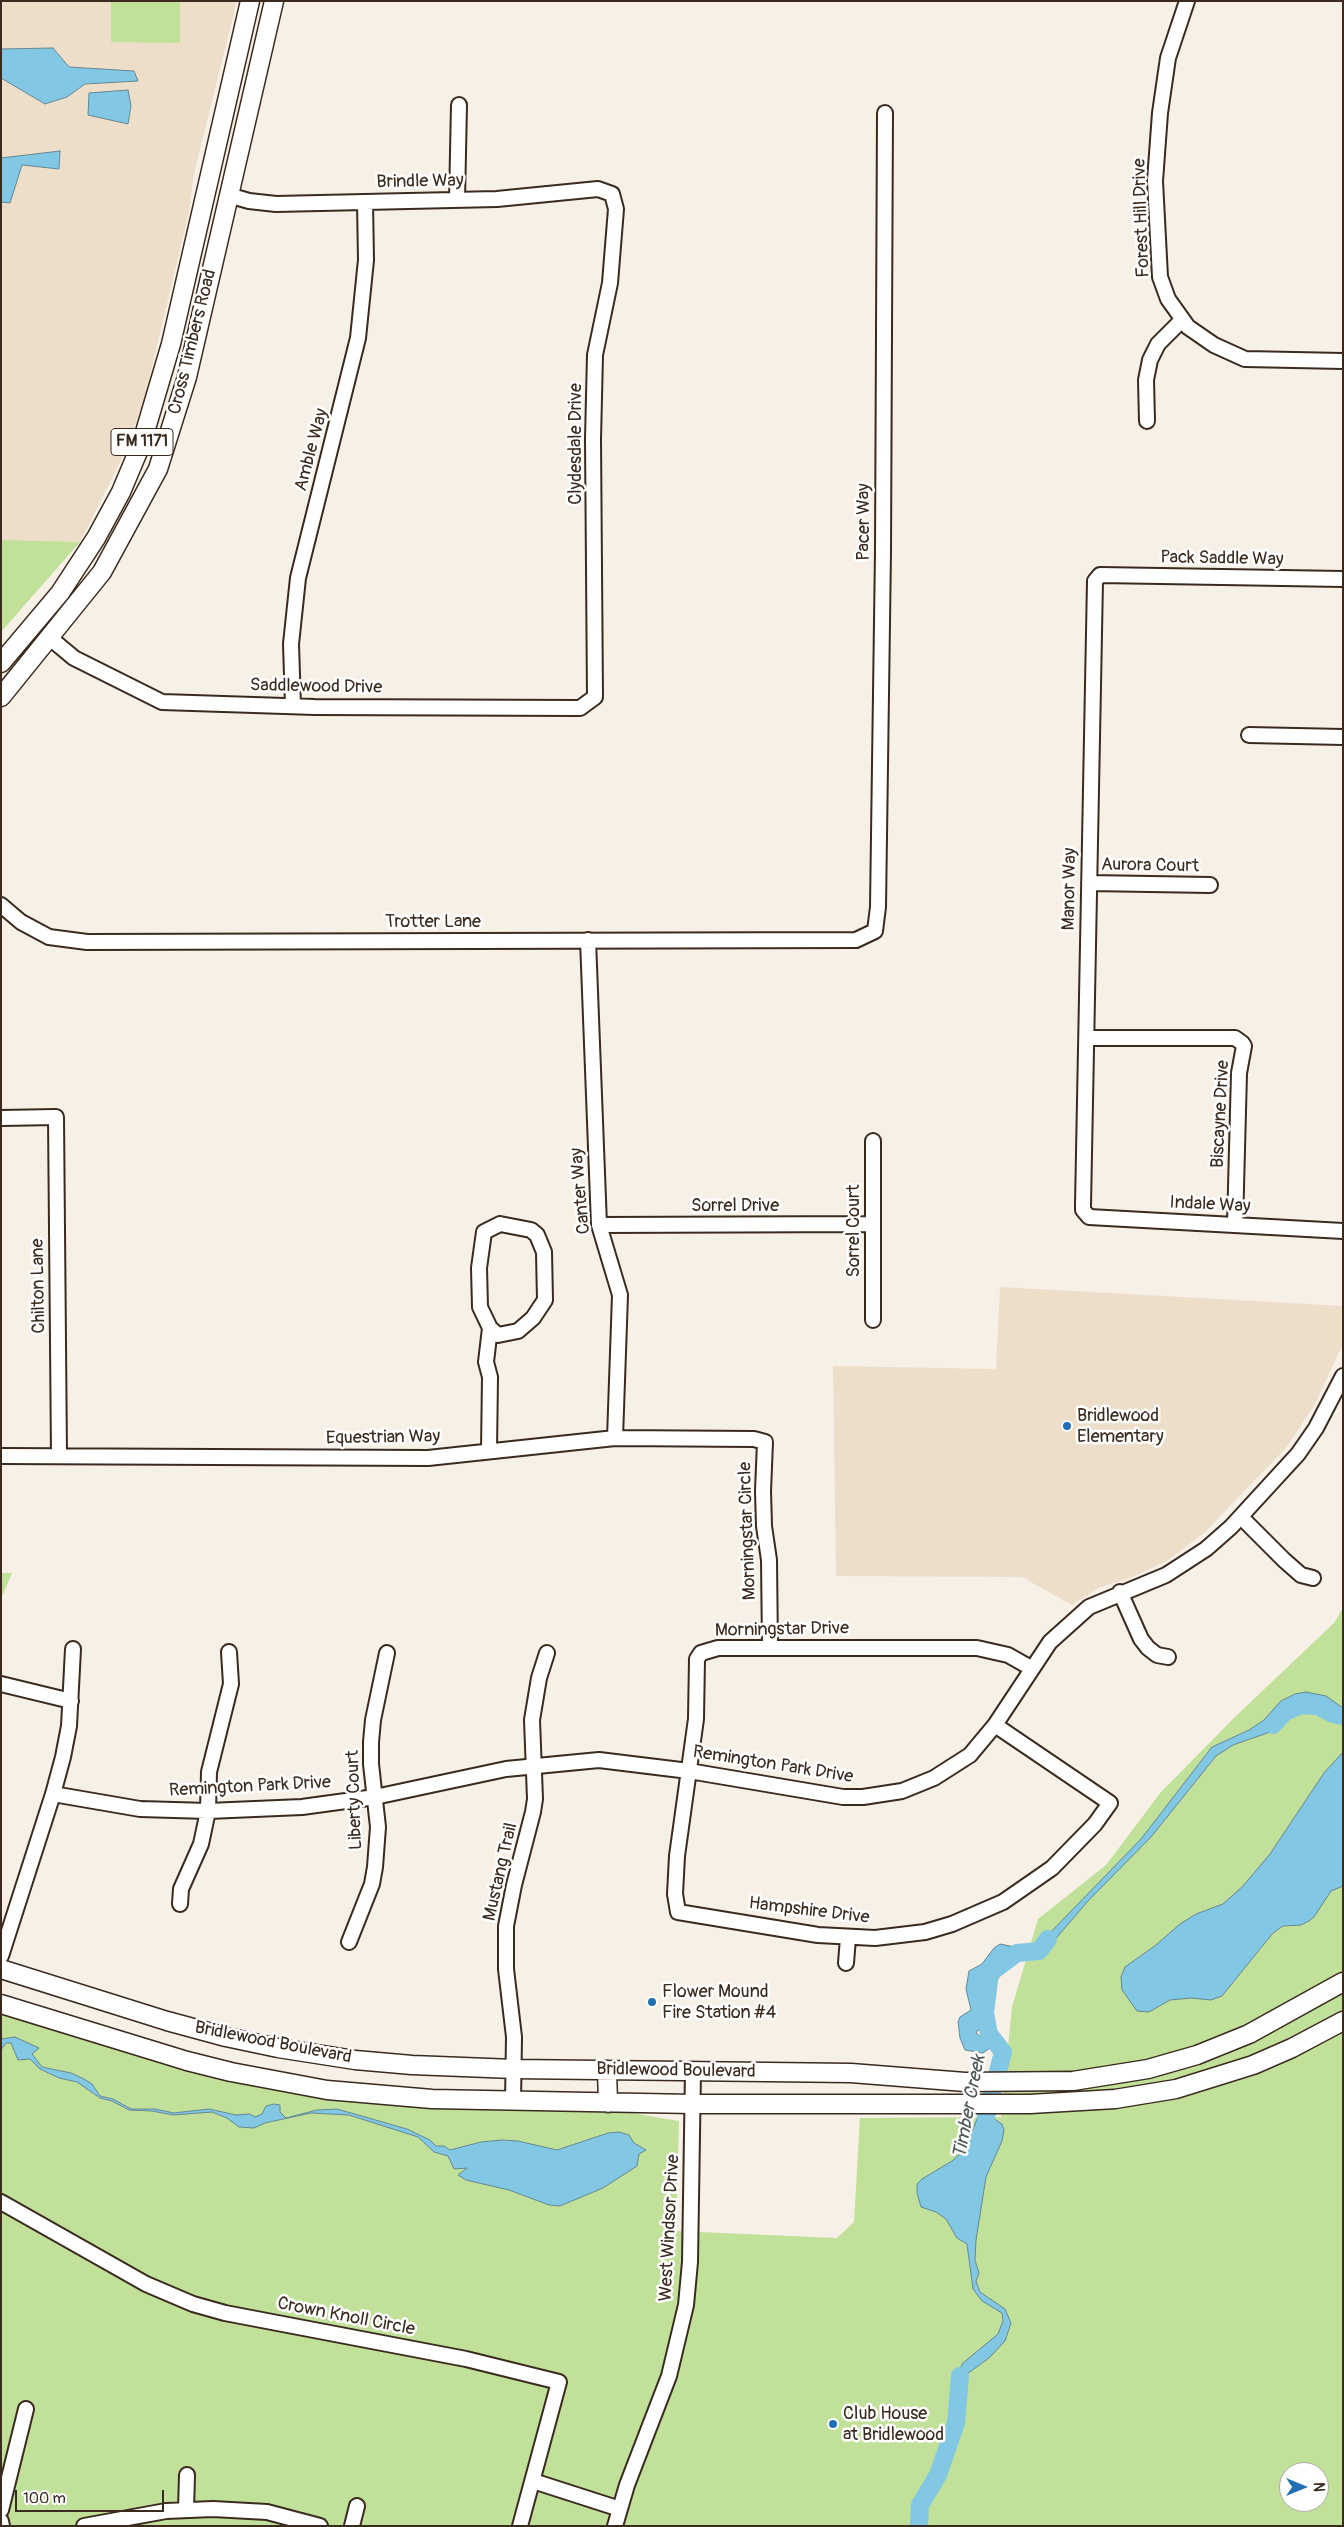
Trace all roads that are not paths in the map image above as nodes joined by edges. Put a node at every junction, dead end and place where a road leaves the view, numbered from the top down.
1 (250, 1) edge
2 (274, 1) edge
3 (1187, 1) edge
4 (460, 105) dead end
5 (885, 113) dead end
6 (206, 187) junction
7 (612, 194) joint
8 (228, 195) junction
9 (457, 200) junction
10 (365, 202) junction
11 (1182, 320) junction
12 (1343, 362) edge
13 (1147, 421) dead end
14 (1100, 575) joint
15 (1343, 580) edge
16 (50, 638) junction
17 (1, 663) edge
18 (1, 696) edge
19 (595, 697) joint
20 (293, 706) junction
21 (1249, 735) dead end
22 (1343, 737) edge
23 (1090, 883) junction
24 (1210, 885) dead end
25 (1, 905) edge
26 (874, 931) joint
27 (588, 940) junction
28 (1087, 1038) junction
29 (1, 1118) edge
30 (873, 1141) dead end
31 (1082, 1205) joint
32 (872, 1224) junction
33 (599, 1225) junction
34 (1234, 1225) junction
35 (1343, 1231) edge
36 (873, 1320) dead end
37 (490, 1328) junction
38 (1343, 1376) edge
39 (615, 1438) junction
40 (765, 1442) joint
41 (489, 1451) junction
42 (59, 1455) junction
43 (1, 1456) edge
44 (1241, 1516) junction
45 (1313, 1578) dead end
46 (1120, 1592) junction
47 (770, 1648) junction
48 (73, 1649) dead end
49 (229, 1652) dead end
50 (386, 1653) dead end
51 (547, 1653) dead end
52 (1168, 1657) dead end
53 (1031, 1668) junction
54 (1, 1684) edge
55 (71, 1701) junction
56 (995, 1725) junction
57 (534, 1765) junction
58 (689, 1772) junction
59 (53, 1794) junction
60 (375, 1797) junction
61 (208, 1811) junction
62 (180, 1904) dead end
63 (678, 1912) joint
64 (848, 1938) junction
65 (349, 1942) dead end
66 (1, 1956) edge
67 (846, 1963) dead end
68 (1, 1969) edge
69 (1343, 1982) edge
70 (1, 2004) edge
71 (1343, 2020) edge
72 (514, 2069) junction
73 (607, 2070) junction
74 (693, 2071) junction
75 (513, 2102) junction
76 (608, 2103) junction
77 (693, 2104) junction
78 (1, 2202) edge
79 (26, 2409) dead end
80 (187, 2475) dead end
81 (533, 2481) junction
82 (357, 2506) dead end
83 (620, 2508) junction
84 (1, 2510) edge
85 (186, 2510) junction
86 (1, 2521) edge
87 (2, 2526) edge
88 (84, 2526) edge
89 (320, 2526) edge
90 (352, 2526) edge
91 (520, 2526) edge
92 (615, 2526) edge

1 - 6 main road, Cross Timbers Road / FM 1171
2 - 8 main road, Cross Timbers Road / FM 1171
3 - 11 street, Forest Hill Drive
4 - 9 street
5 - 26 street, Pacer Way
6 - 8 main road
6 - 17 main road, Cross Timbers Road / FM 1171
7 - 9 street, Brindle Way
7 - 19 street, Clydesdale Drive
8 - 10 street, Brindle Way
8 - 16 main road, Cross Timbers Road / FM 1171
9 - 10 street, Brindle Way
10 - 20 street, Amble Way
11 - 12 street, Forest Hill Drive
11 - 13 street
14 - 15 street, Pack Saddle Way
14 - 23 street, Manor Way
16 - 18 main road, Cross Timbers Road / FM 1171
16 - 20 street, Saddlewood Drive
19 - 20 street, Saddlewood Drive
21 - 22 street
23 - 24 street, Aurora Court
23 - 28 street, Manor Way
25 - 27 street, Trotter Lane
26 - 27 street, Trotter Lane
27 - 33 street, Canter Way
28 - 31 street, Manor Way
28 - 34 street, Biscayne Drive
29 - 42 street, Chilton Lane
30 - 32 street, Sorrel Court
31 - 34 street, Indale Way
32 - 33 street, Sorrel Drive
32 - 36 street, Sorrel Court
33 - 39 street, Canter Way
34 - 35 street, Indale Way
37 - 37 street
37 - 41 street
38 - 44 street, Remington Park Drive
39 - 40 street, Equestrian Way
39 - 41 street, Equestrian Way
40 - 47 street, Morningstar Circle
41 - 42 street, Equestrian Way
42 - 43 street, Equestrian Way
44 - 45 street
44 - 46 street, Remington Park Drive
46 - 52 street
46 - 53 street, Remington Park Drive
47 - 53 street, Morningstar Drive
47 - 58 street, Morningstar Drive
48 - 55 street
49 - 61 street
50 - 60 street, Liberty Court
51 - 57 street, Mustang Trail
53 - 56 street, Remington Park Drive
54 - 55 street
55 - 59 street
56 - 58 street, Remington Park Drive
56 - 64 street, Hampshire Drive
57 - 58 street, Remington Park Drive
57 - 60 street, Remington Park Drive
57 - 72 street, Mustang Trail
58 - 63 street, Morningstar Drive
59 - 61 street, Remington Park Drive
59 - 66 street
60 - 61 street, Remington Park Drive
60 - 65 street, Liberty Court
61 - 62 street
63 - 64 street, Hampshire Drive
64 - 67 street
68 - 72 main road, Bridlewood Boulevard
69 - 74 main road, Bridlewood Boulevard
70 - 75 main road, Bridlewood Boulevard
71 - 77 main road, Bridlewood Boulevard
72 - 73 main road, Bridlewood Boulevard
72 - 75 street, Mustang Trail
73 - 74 main road, Bridlewood Boulevard
73 - 76 main road
74 - 77 street, West Windsor Drive
75 - 76 main road, Bridlewood Boulevard
76 - 77 main road, Bridlewood Boulevard
77 - 83 street, West Windsor Drive
78 - 81 street, Crown Knoll Circle
79 - 84 street
80 - 85 street
81 - 83 street
81 - 91 street, Crown Knoll Circle
82 - 90 street
83 - 92 street, West Windsor Drive
85 - 88 street
85 - 89 street
86 - 87 street

